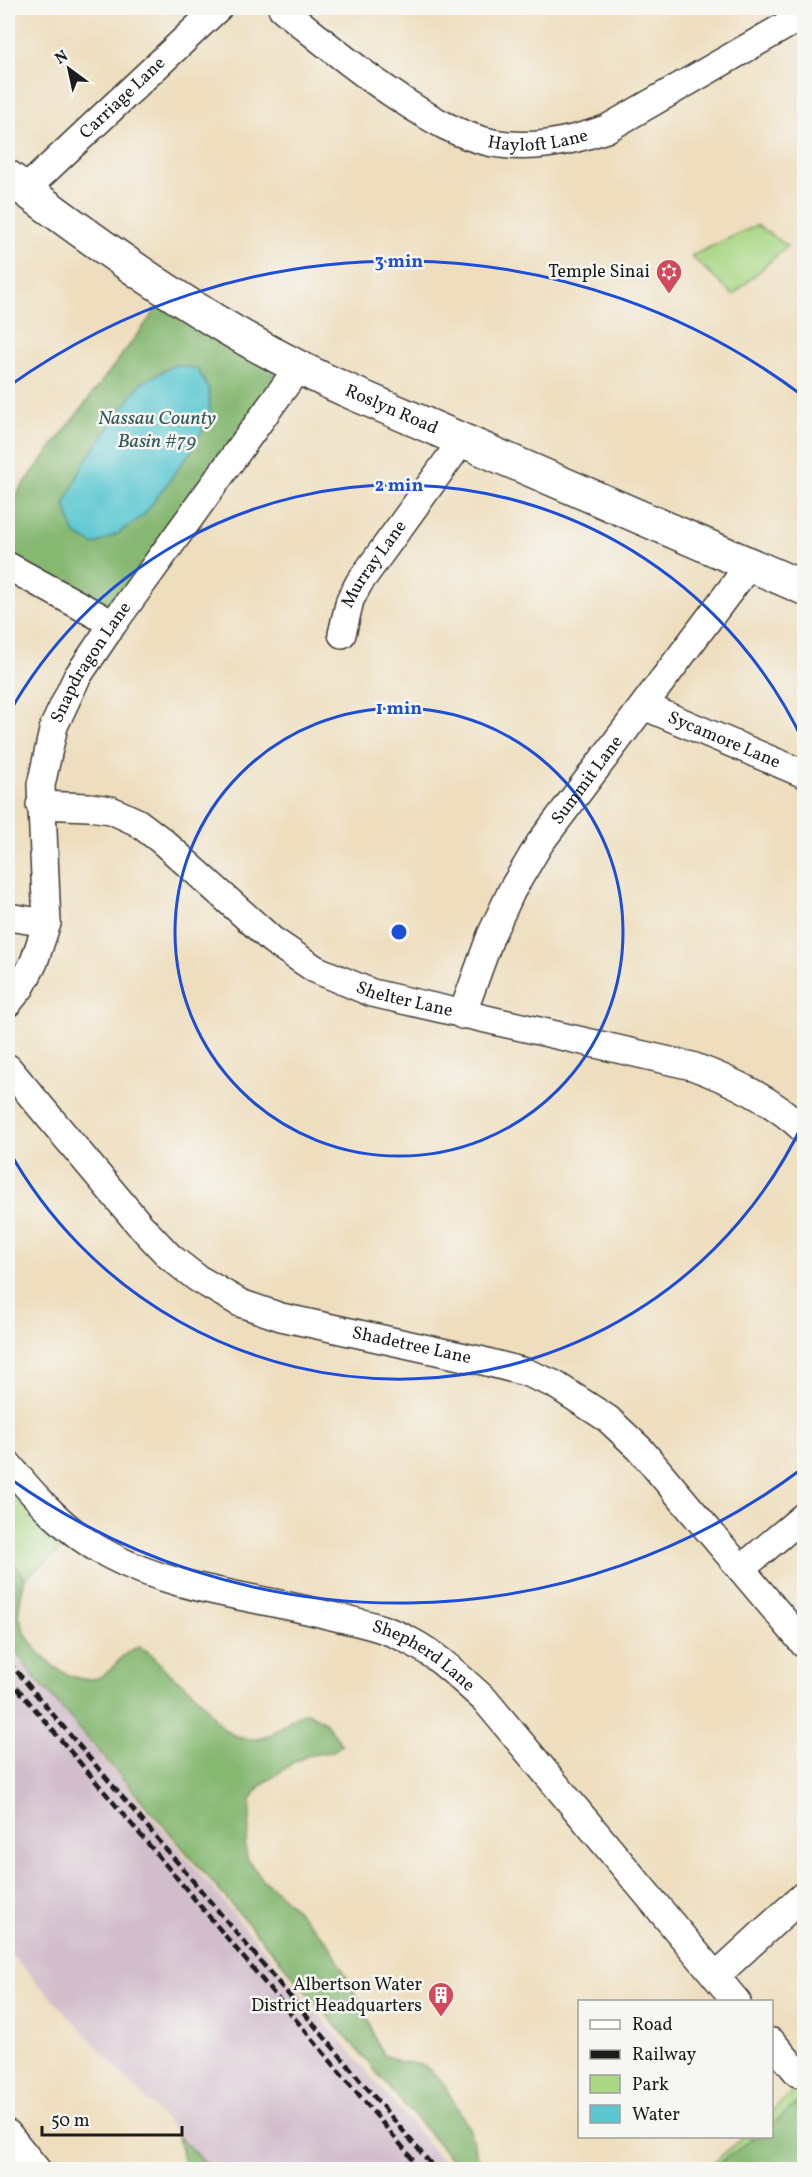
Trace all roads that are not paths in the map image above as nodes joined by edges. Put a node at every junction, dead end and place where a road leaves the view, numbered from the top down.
1 (218, 8) edge
2 (282, 8) edge
3 (804, 15) edge
4 (16, 184) edge
5 (298, 368) junction
6 (462, 441) junction
7 (750, 564) junction
8 (8, 566) edge
9 (804, 588) edge
10 (113, 624) junction
11 (342, 634) dead end
12 (644, 706) junction
13 (804, 774) edge
14 (40, 805) junction
15 (8, 917) edge
16 (47, 923) junction
17 (8, 1003) edge
18 (462, 1015) junction
19 (8, 1068) edge
20 (804, 1130) edge
21 (8, 1464) edge
22 (804, 1516) edge
23 (741, 1569) junction
24 (804, 1644) edge
25 (804, 1895) edge
26 (716, 1976) junction
27 (736, 2000) edge
28 (773, 2044) edge
29 (798, 2073) dead end
30 (8, 2134) edge
31 (37, 2169) edge

1 - 4 street, Carriage Lane
2 - 3 street, Hayloft Lane
4 - 5 main road, Roslyn Road
5 - 6 main road, Roslyn Road
5 - 10 street, Snapdragon Lane
6 - 7 main road, Roslyn Road
6 - 11 street, Murray Lane
7 - 9 main road, Roslyn Road
7 - 12 street, Summit Lane
8 - 10 street
10 - 14 street, Snapdragon Lane
12 - 13 street, Sycamore Lane
12 - 18 street, Summit Lane
14 - 16 street, Snapdragon Lane
14 - 18 street, Shelter Lane
15 - 16 street
16 - 17 street, Snapdragon Lane
18 - 20 street, Shelter Lane
19 - 23 street, Shadetree Lane
21 - 26 street, Shepherd Lane
22 - 23 street
23 - 24 street, Shadetree Lane
25 - 26 street
26 - 27 street, Shepherd Lane
28 - 29 street
30 - 31 street

